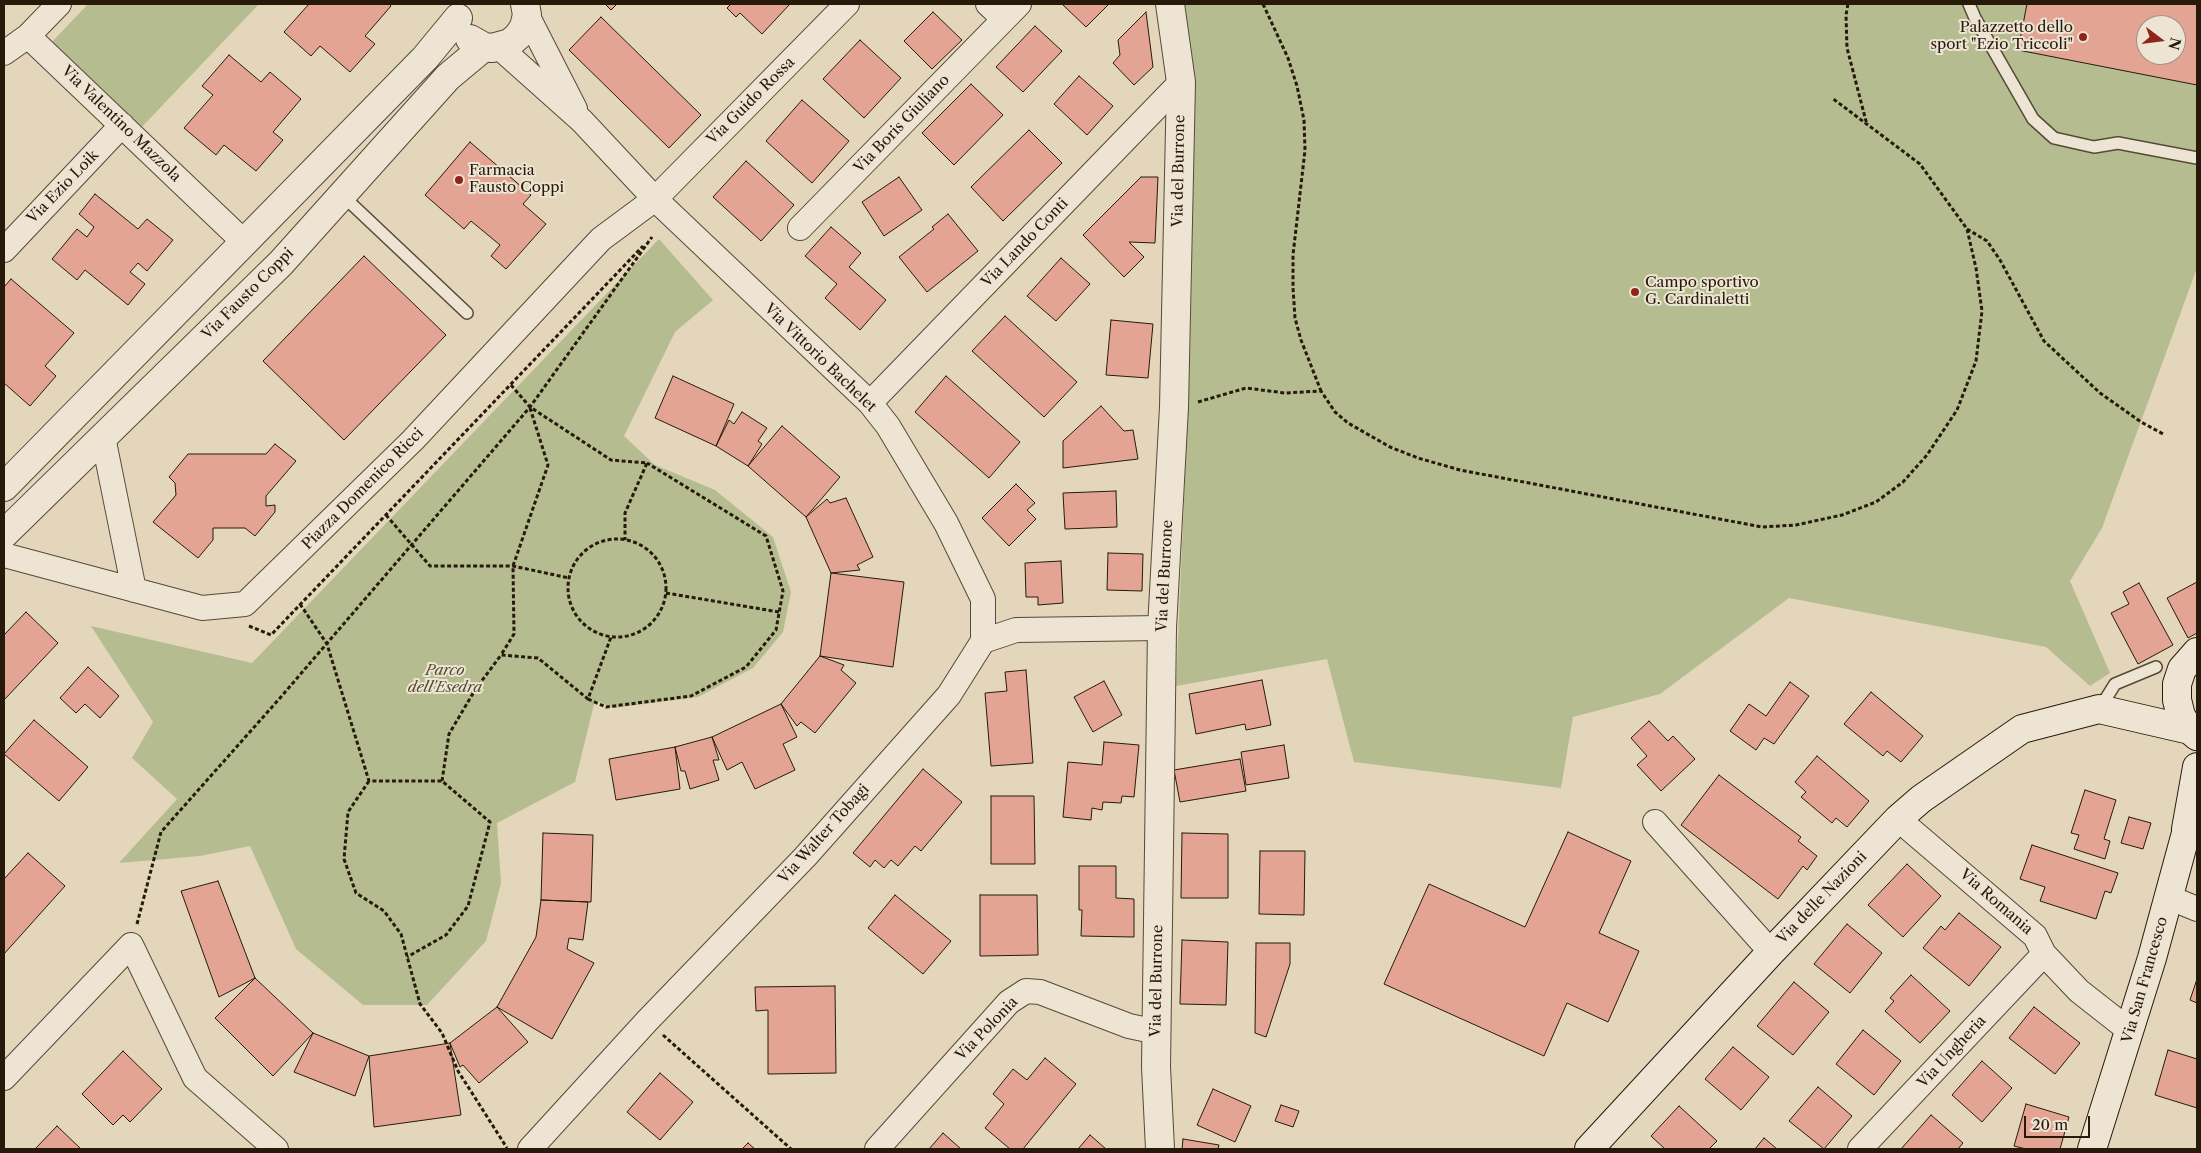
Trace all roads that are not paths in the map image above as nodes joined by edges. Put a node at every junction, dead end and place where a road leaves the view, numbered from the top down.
1 (59, 4) edge
2 (848, 4) edge
3 (1170, 4) edge
4 (1969, 4) edge
5 (458, 7) edge
6 (527, 7) edge
7 (1004, 9) edge
8 (28, 36) junction
9 (492, 47) junction
10 (4, 53) edge
11 (1181, 82) junction
12 (582, 121) junction
13 (122, 125) junction
14 (2197, 158) edge
15 (342, 195) junction
16 (655, 199) junction
17 (800, 228) dead end
18 (245, 243) junction
19 (4, 250) edge
20 (467, 313) dead end
21 (870, 404) junction
22 (103, 437) junction
23 (4, 487) edge
24 (4, 534) edge
25 (4, 555) edge
26 (134, 590) junction
27 (1162, 628) junction
28 (983, 641) junction
29 (2197, 652) edge
30 (2156, 667) dead end
31 (2099, 709) junction
32 (2194, 733) edge
33 (2197, 767) edge
34 (1898, 819) junction
35 (1655, 822) dead end
36 (2191, 822) edge
37 (2168, 897) junction
38 (2197, 909) edge
39 (1771, 952) junction
40 (2044, 954) junction
41 (2130, 1031) junction
42 (1157, 1032) junction
43 (4, 1078) edge
44 (276, 1149) edge
45 (530, 1149) edge
46 (877, 1149) edge
47 (1160, 1149) edge
48 (1589, 1149) edge
49 (1860, 1149) edge
50 (2092, 1149) edge

1 - 8 street
2 - 16 street, Via Guido Rossa
3 - 11 street, Via del Burrone
4 - 14 lane
5 - 9 street
5 - 18 street
6 - 9 street, Via Fausto Coppi
6 - 12 street, Via Vittorio Bachelet
7 - 17 street, Via Boris Giuliano
8 - 10 street
8 - 13 street, Via Valentino Mazzola
9 - 12 street, Via Vittorio Bachelet
9 - 15 street, Via Fausto Coppi
11 - 21 street, Via Lando Conti
11 - 27 street, Via del Burrone
12 - 16 street, Via Vittorio Bachelet
13 - 18 street, Via Valentino Mazzola
13 - 19 street, Via Ezio Loik
15 - 20 lane
15 - 22 street, Via Fausto Coppi
16 - 21 street, Via Vittorio Bachelet
16 - 26 street, Piazza Domenico Ricci
18 - 23 street
21 - 28 street, Via Vittorio Bachelet
22 - 24 street, Via Fausto Coppi
22 - 26 street
25 - 26 street, Piazza Domenico Ricci
27 - 28 street
27 - 42 street, Via del Burrone
28 - 45 street, Via Walter Tobagi
29 - 32 street
30 - 31 lane
31 - 32 street
31 - 34 street, Via delle Nazioni
33 - 36 street, Via San Francesco
34 - 39 street, Via delle Nazioni
34 - 40 street, Via Romania
35 - 39 street
36 - 37 street, Via San Francesco
37 - 38 street
37 - 41 street, Via San Francesco
39 - 48 street, Via delle Nazioni
40 - 41 street, Via Romania
40 - 49 street, Via Ungheria
41 - 50 street, Via San Francesco
42 - 46 street, Via Polonia
42 - 47 street, Via del Burrone
43 - 44 street

